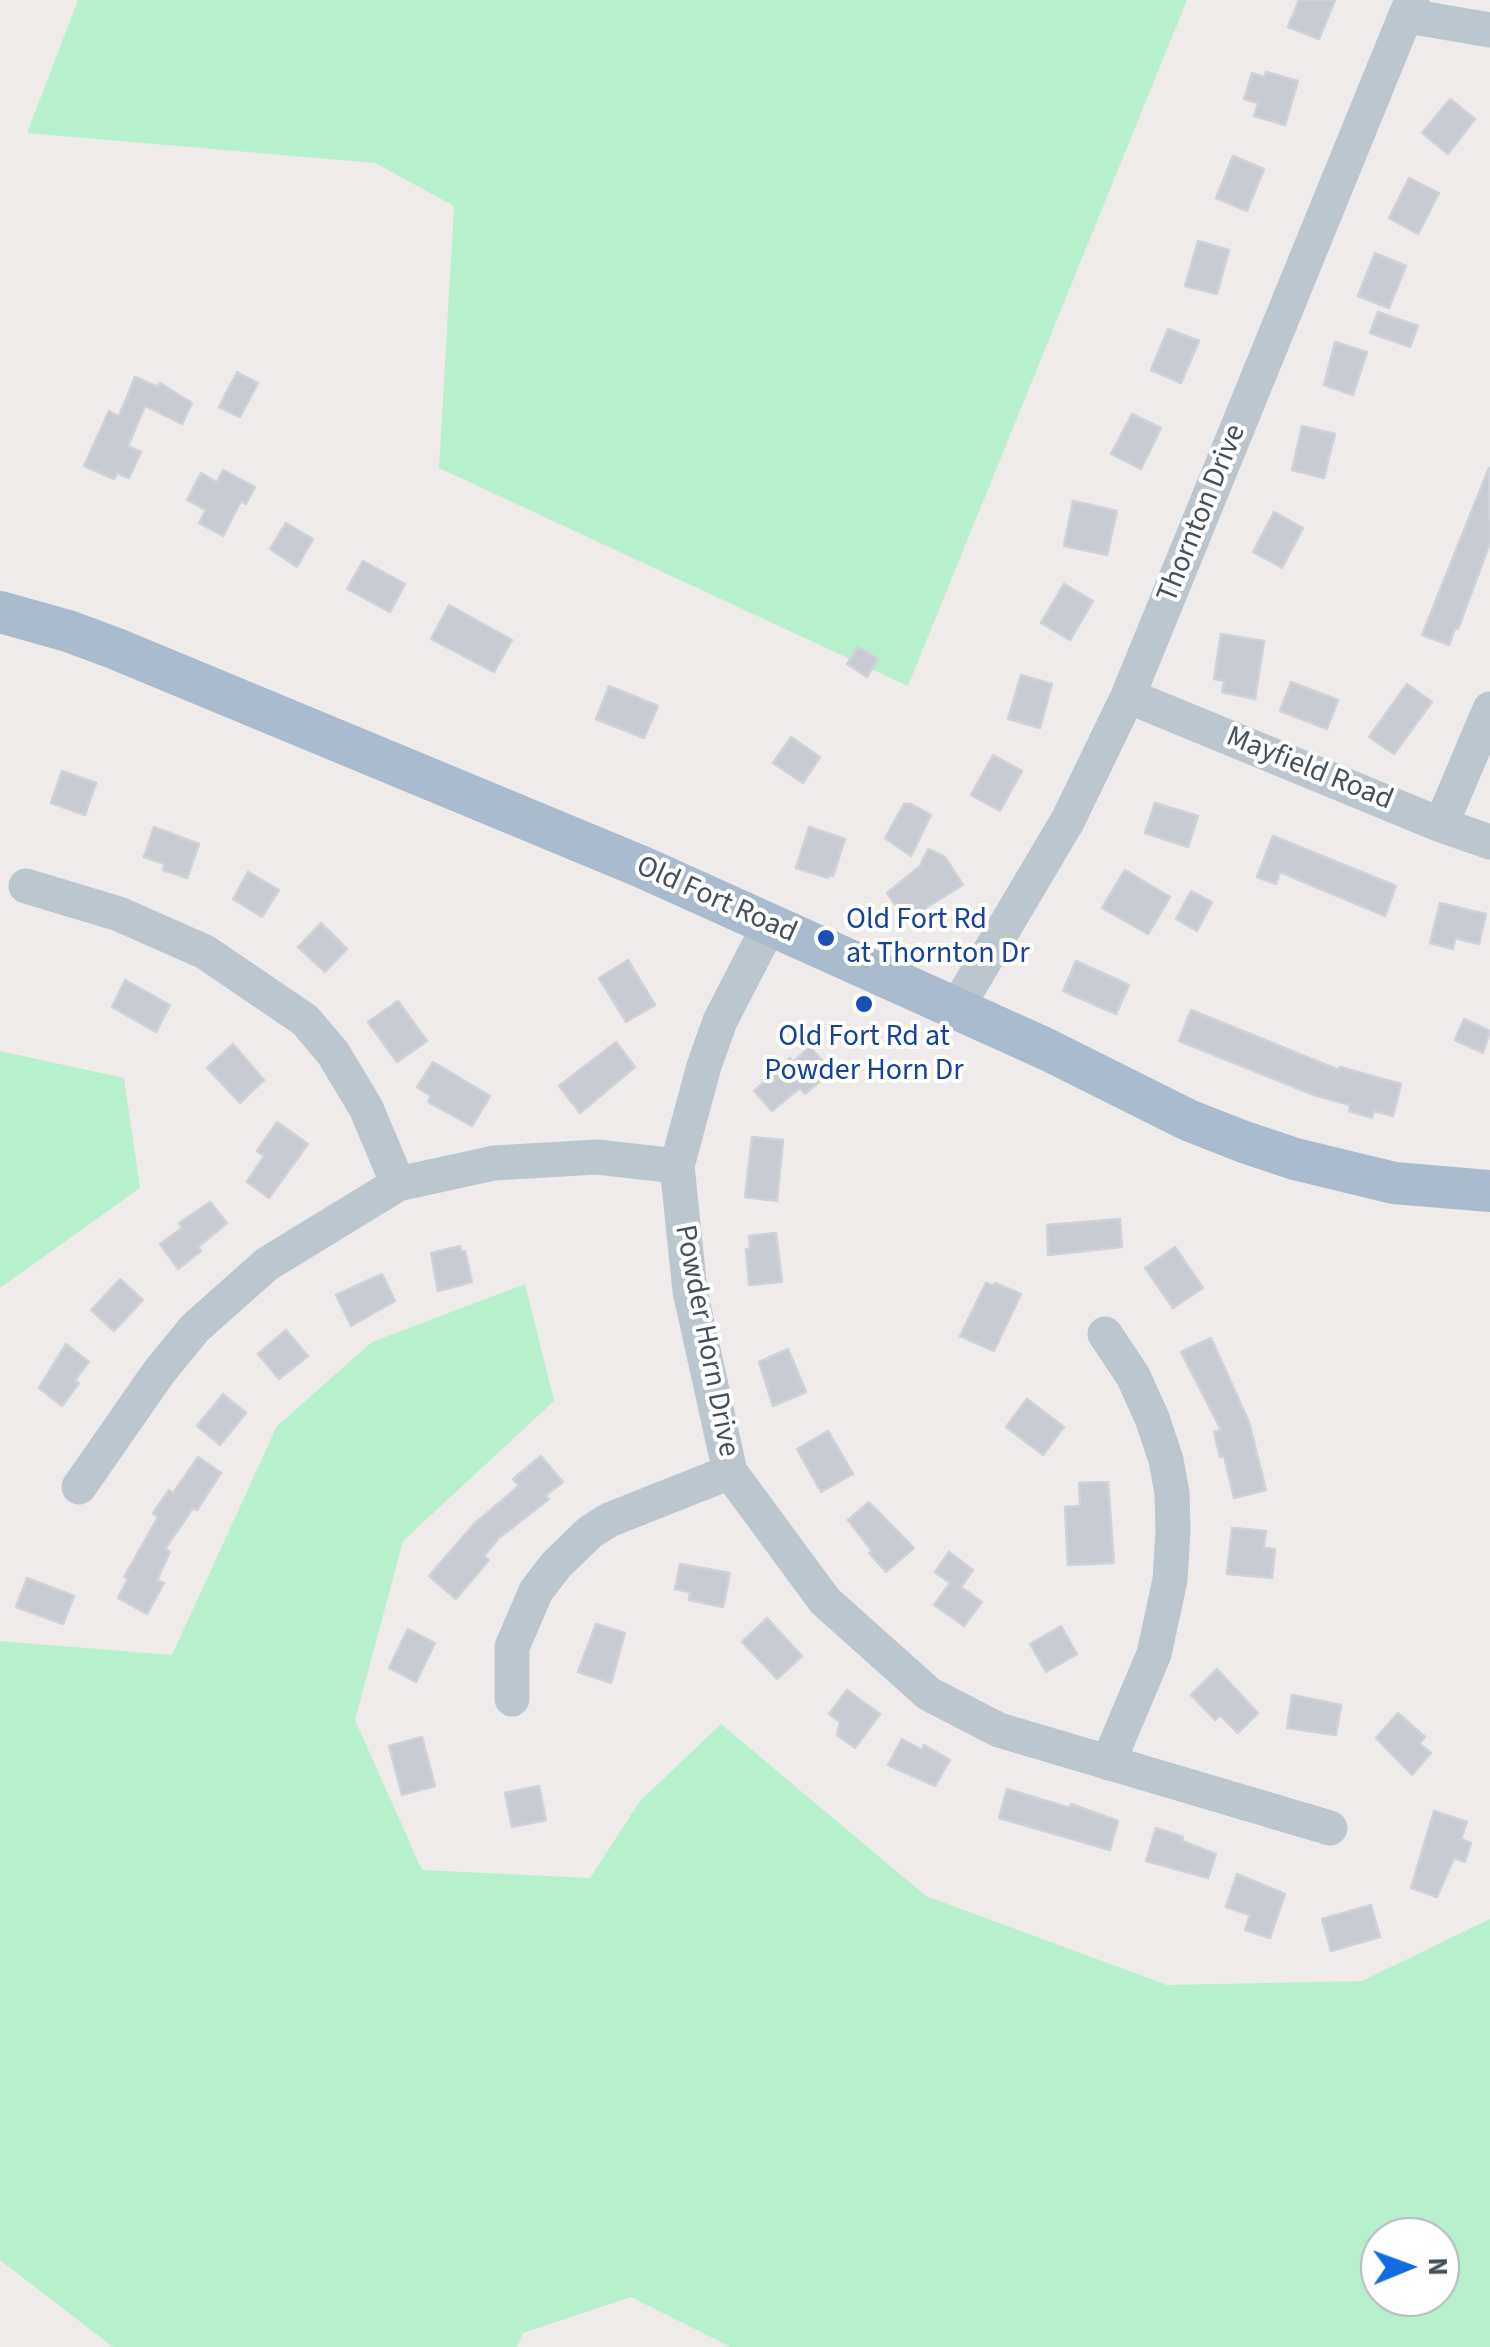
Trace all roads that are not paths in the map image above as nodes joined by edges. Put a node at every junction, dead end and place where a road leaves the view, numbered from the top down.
1 (1410, 8) edge
2 (1490, 30) edge
3 (0, 612) edge
4 (1128, 696) junction
5 (1490, 709) edge
6 (1441, 825) junction
7 (1490, 842) edge
8 (26, 886) dead end
9 (770, 924) junction
10 (956, 1009) junction
11 (678, 1166) junction
12 (398, 1184) junction
13 (1490, 1190) edge
14 (1104, 1334) dead end
15 (730, 1472) junction
16 (79, 1487) dead end
17 (512, 1699) dead end
18 (1108, 1763) junction
19 (1330, 1828) dead end

1 - 2 street
1 - 4 street, Thornton Drive
3 - 9 main road, Old Fort Road
4 - 6 street, Mayfield Road
4 - 10 street, Thornton Drive
5 - 6 street
6 - 7 street, Mayfield Road
8 - 12 street
9 - 10 main road, Old Fort Road
9 - 11 street, Powder Horn Drive
10 - 13 main road, Old Fort Road
11 - 12 street
11 - 15 street, Powder Horn Drive
12 - 16 street
14 - 18 street
15 - 17 street
15 - 18 street, Powder Horn Drive
18 - 19 street, Powder Horn Drive

